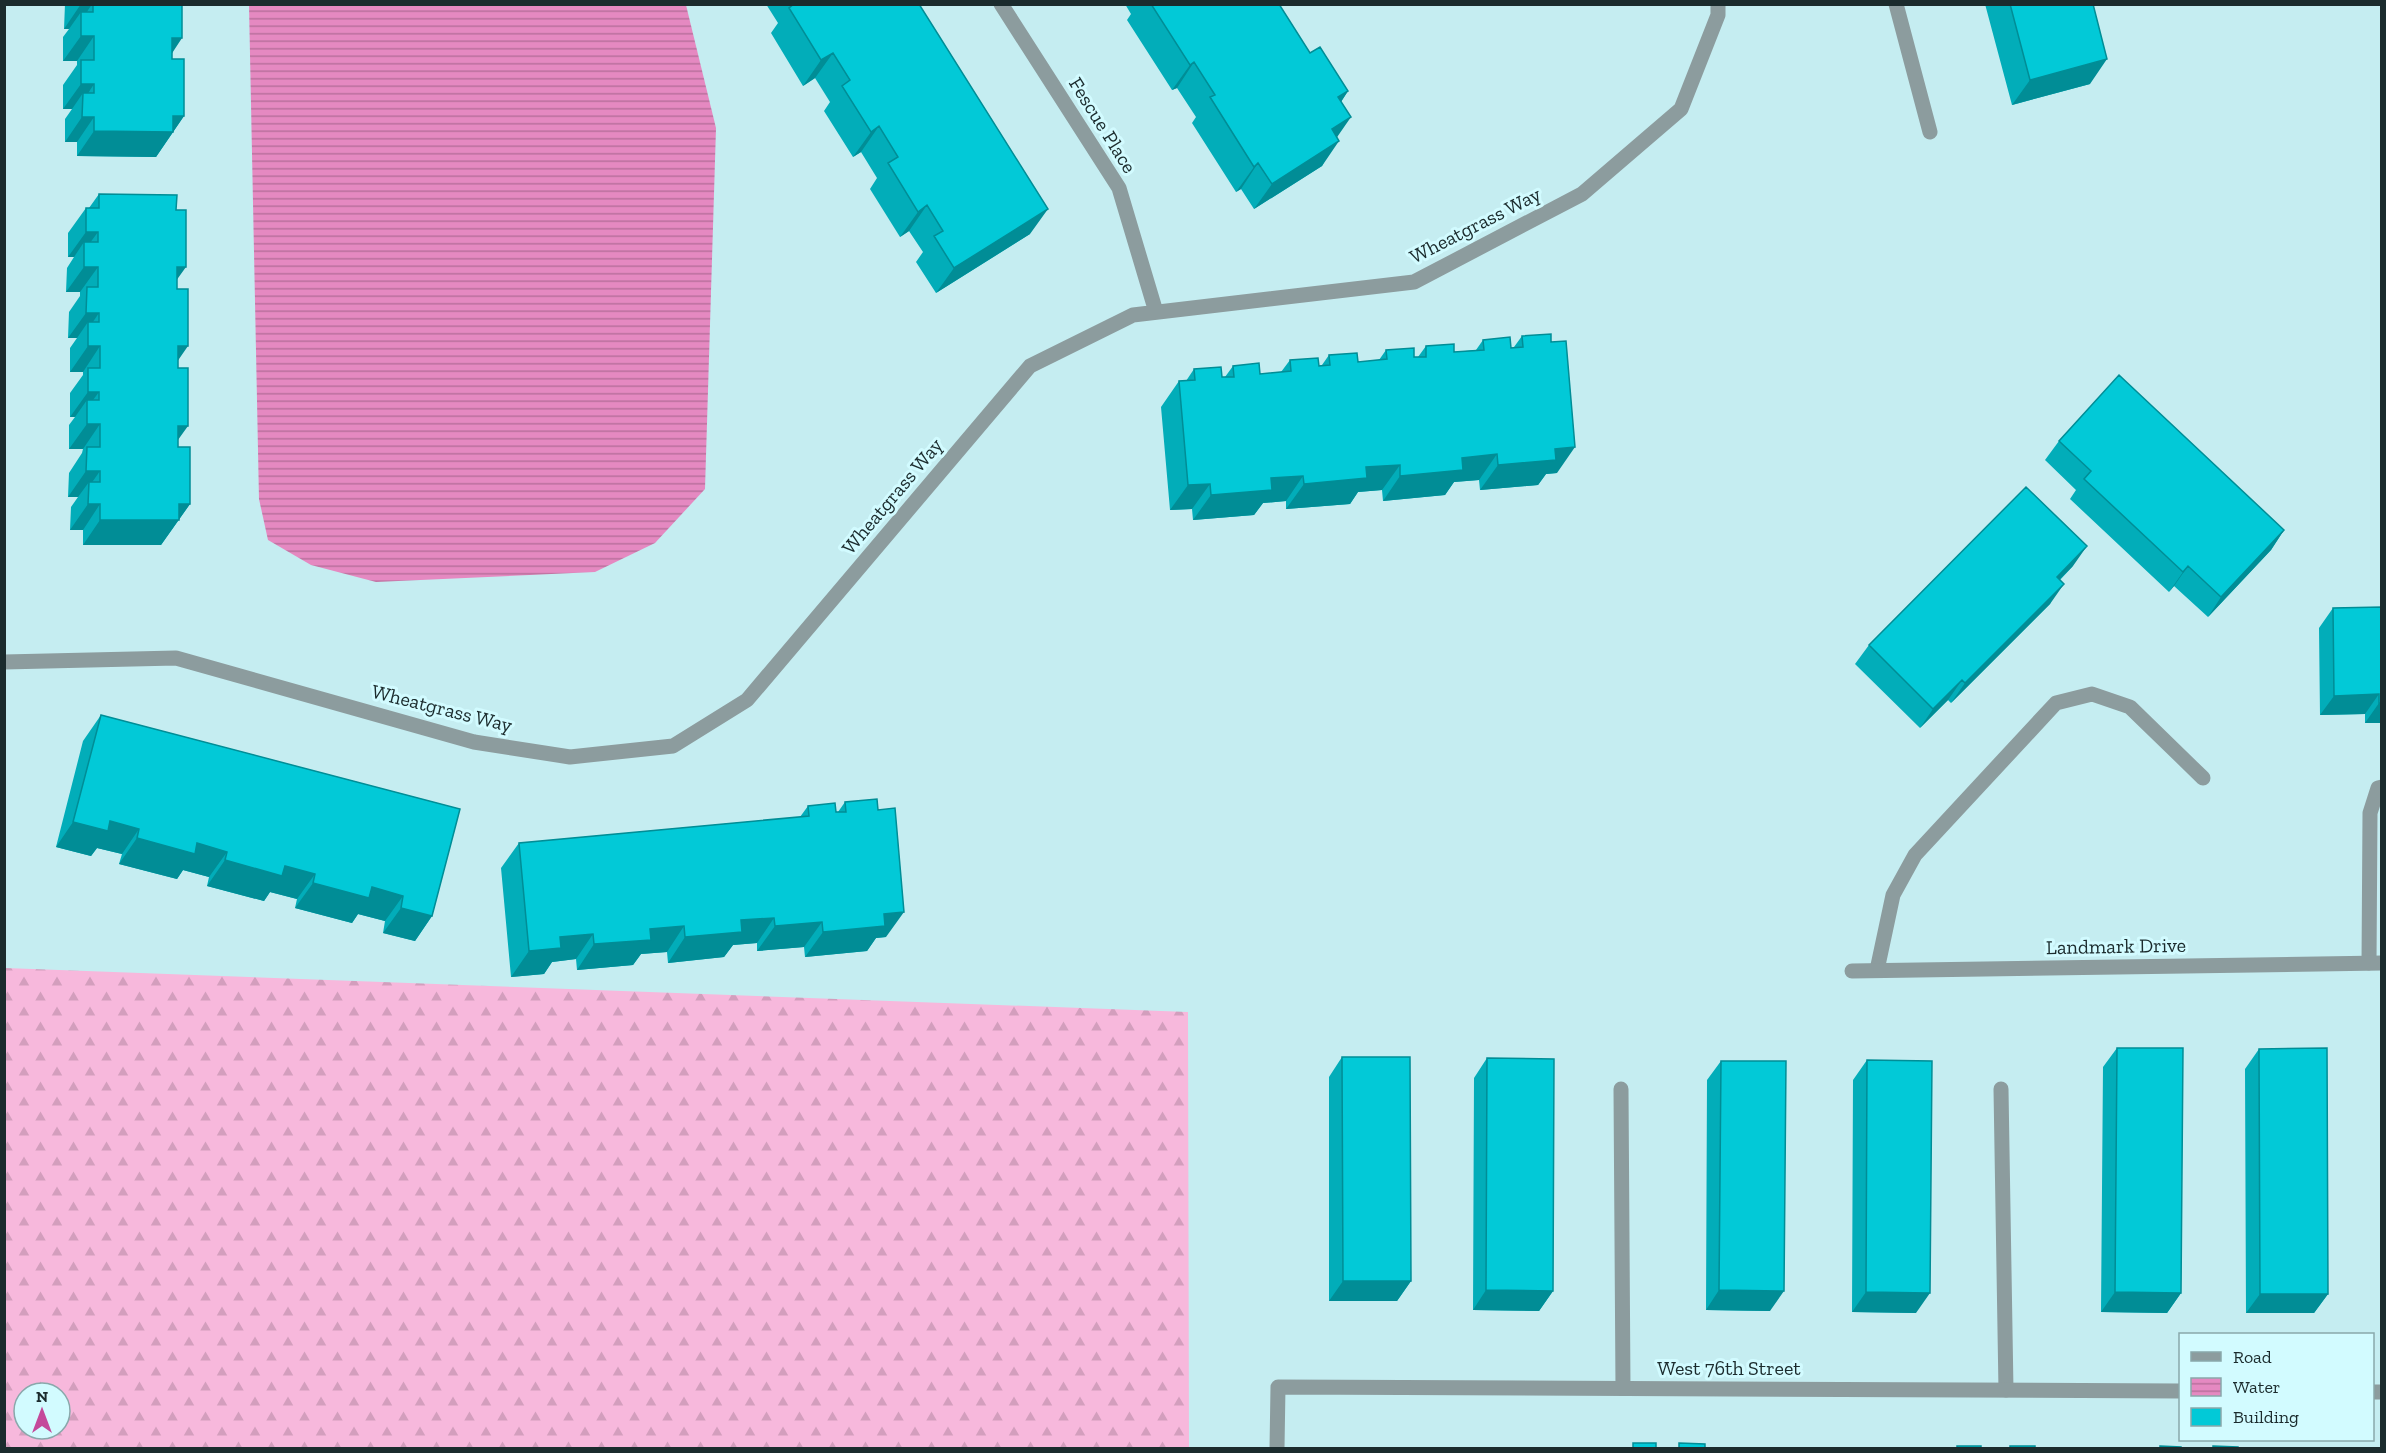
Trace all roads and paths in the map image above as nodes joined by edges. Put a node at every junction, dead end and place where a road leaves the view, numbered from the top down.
1 (1001, 4) edge
2 (1718, 4) edge
3 (1896, 4) edge
4 (1930, 132) dead end
5 (1156, 312) junction
6 (4, 662) edge
7 (2203, 778) dead end
8 (2382, 787) edge
9 (2375, 963) edge
10 (1877, 970) junction
11 (1852, 971) dead end
12 (1621, 1089) dead end
13 (2001, 1089) dead end
14 (1623, 1388) junction
15 (2006, 1390) junction
16 (2179, 1391) edge
17 (1277, 1449) edge

1 - 5 street, Fescue Place
2 - 5 street, Wheatgrass Way
3 - 4 street
5 - 6 street, Wheatgrass Way
7 - 10 street
8 - 9 street
9 - 10 street, Landmark Drive
10 - 11 street, Landmark Drive
12 - 14 street
13 - 15 street
14 - 15 street, West 76th Street
14 - 17 street, West 76th Street
15 - 16 street, West 76th Street

